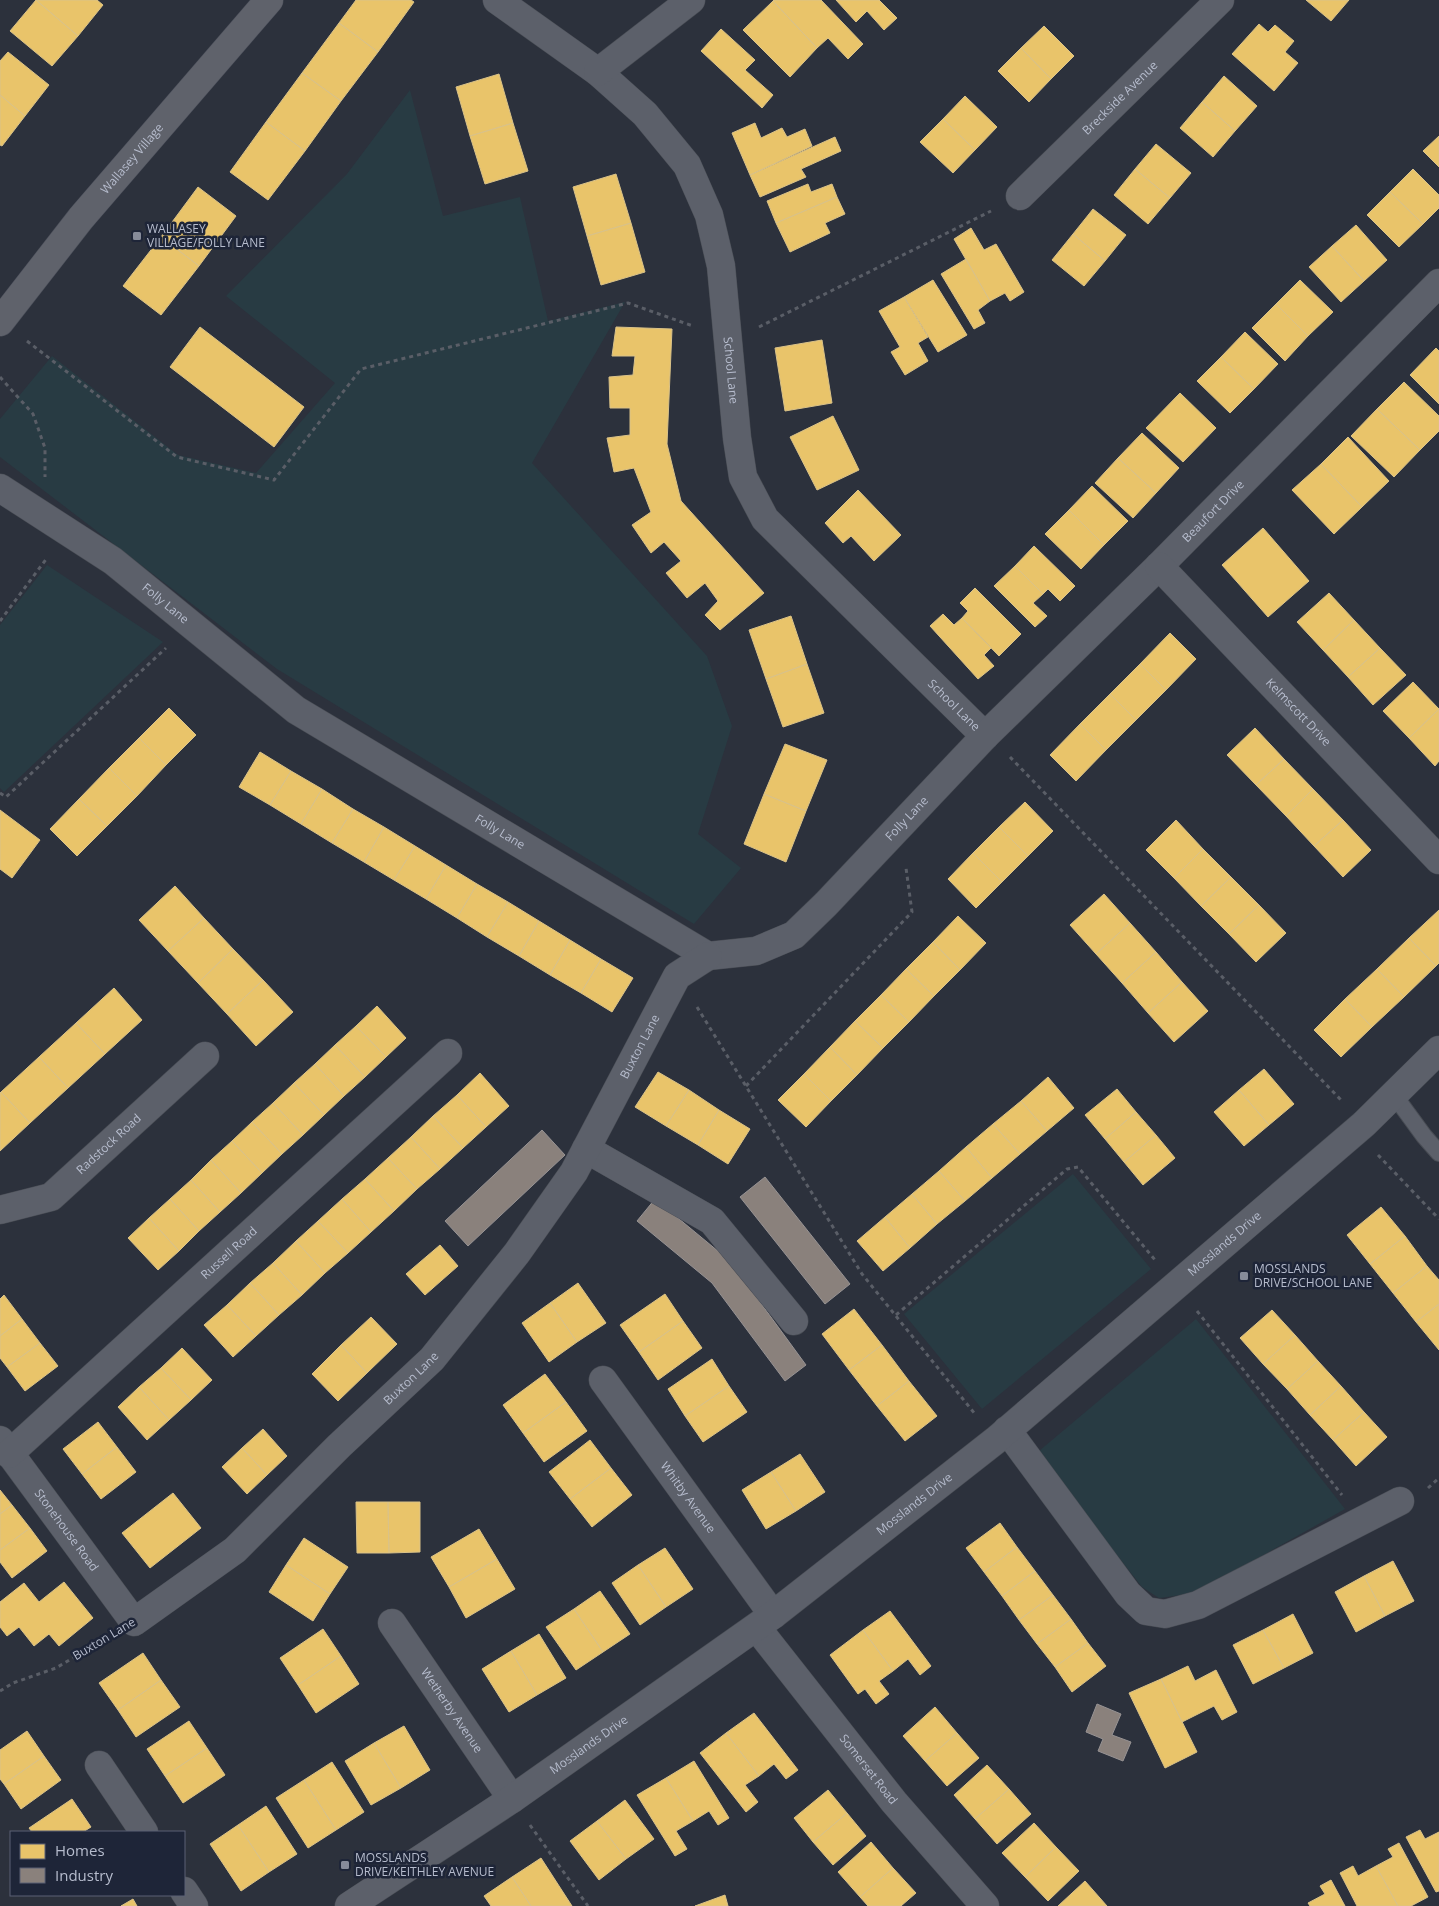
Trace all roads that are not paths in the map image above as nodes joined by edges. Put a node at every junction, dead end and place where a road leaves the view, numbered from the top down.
1 (269, 0) edge
2 (497, 0) edge
3 (691, 0) edge
4 (1220, 0) edge
5 (598, 72) junction
6 (1020, 196) road end
7 (1439, 283) edge
8 (1, 321) edge
9 (0, 488) edge
10 (1159, 566) junction
11 (985, 736) junction
12 (1439, 860) edge
13 (708, 956) junction
14 (1439, 1050) edge
15 (448, 1054) dead end
16 (205, 1056) dead end
17 (1394, 1095) junction
18 (586, 1149) junction
19 (1439, 1153) edge
20 (0, 1210) edge
21 (794, 1321) dead end
22 (604, 1380) dead end
23 (1002, 1435) junction
24 (5, 1447) edge
25 (1400, 1502) dead end
26 (134, 1622) joint
27 (765, 1622) junction
28 (392, 1623) dead end
29 (99, 1765) dead end
30 (512, 1799) junction
31 (143, 1831) edge
32 (185, 1893) edge
33 (194, 1906) edge
34 (349, 1906) edge
35 (985, 1906) edge

1 - 8 main road, Wallasey Village
2 - 5 street, School Lane
3 - 5 street
4 - 6 street, Breckside Avenue
5 - 11 street, School Lane
7 - 10 street, Beaufort Drive
9 - 13 street, Folly Lane
10 - 11 street, Beaufort Drive
10 - 12 street, Kelmscott Drive
11 - 13 street, Folly Lane
13 - 18 street, Buxton Lane
14 - 17 street, Mosslands Drive
15 - 24 street, Russell Road
16 - 20 street, Radstock Road
17 - 19 lane
17 - 23 street, Mosslands Drive
18 - 21 street
18 - 26 street, Buxton Lane
22 - 27 street, Whitby Avenue
23 - 25 street
23 - 27 street, Mosslands Drive
24 - 26 street, Stonehouse Road
27 - 30 street, Mosslands Drive
27 - 35 street, Somerset Road
28 - 30 street, Wetherby Avenue
29 - 31 street
30 - 34 street, Mosslands Drive
32 - 33 street

